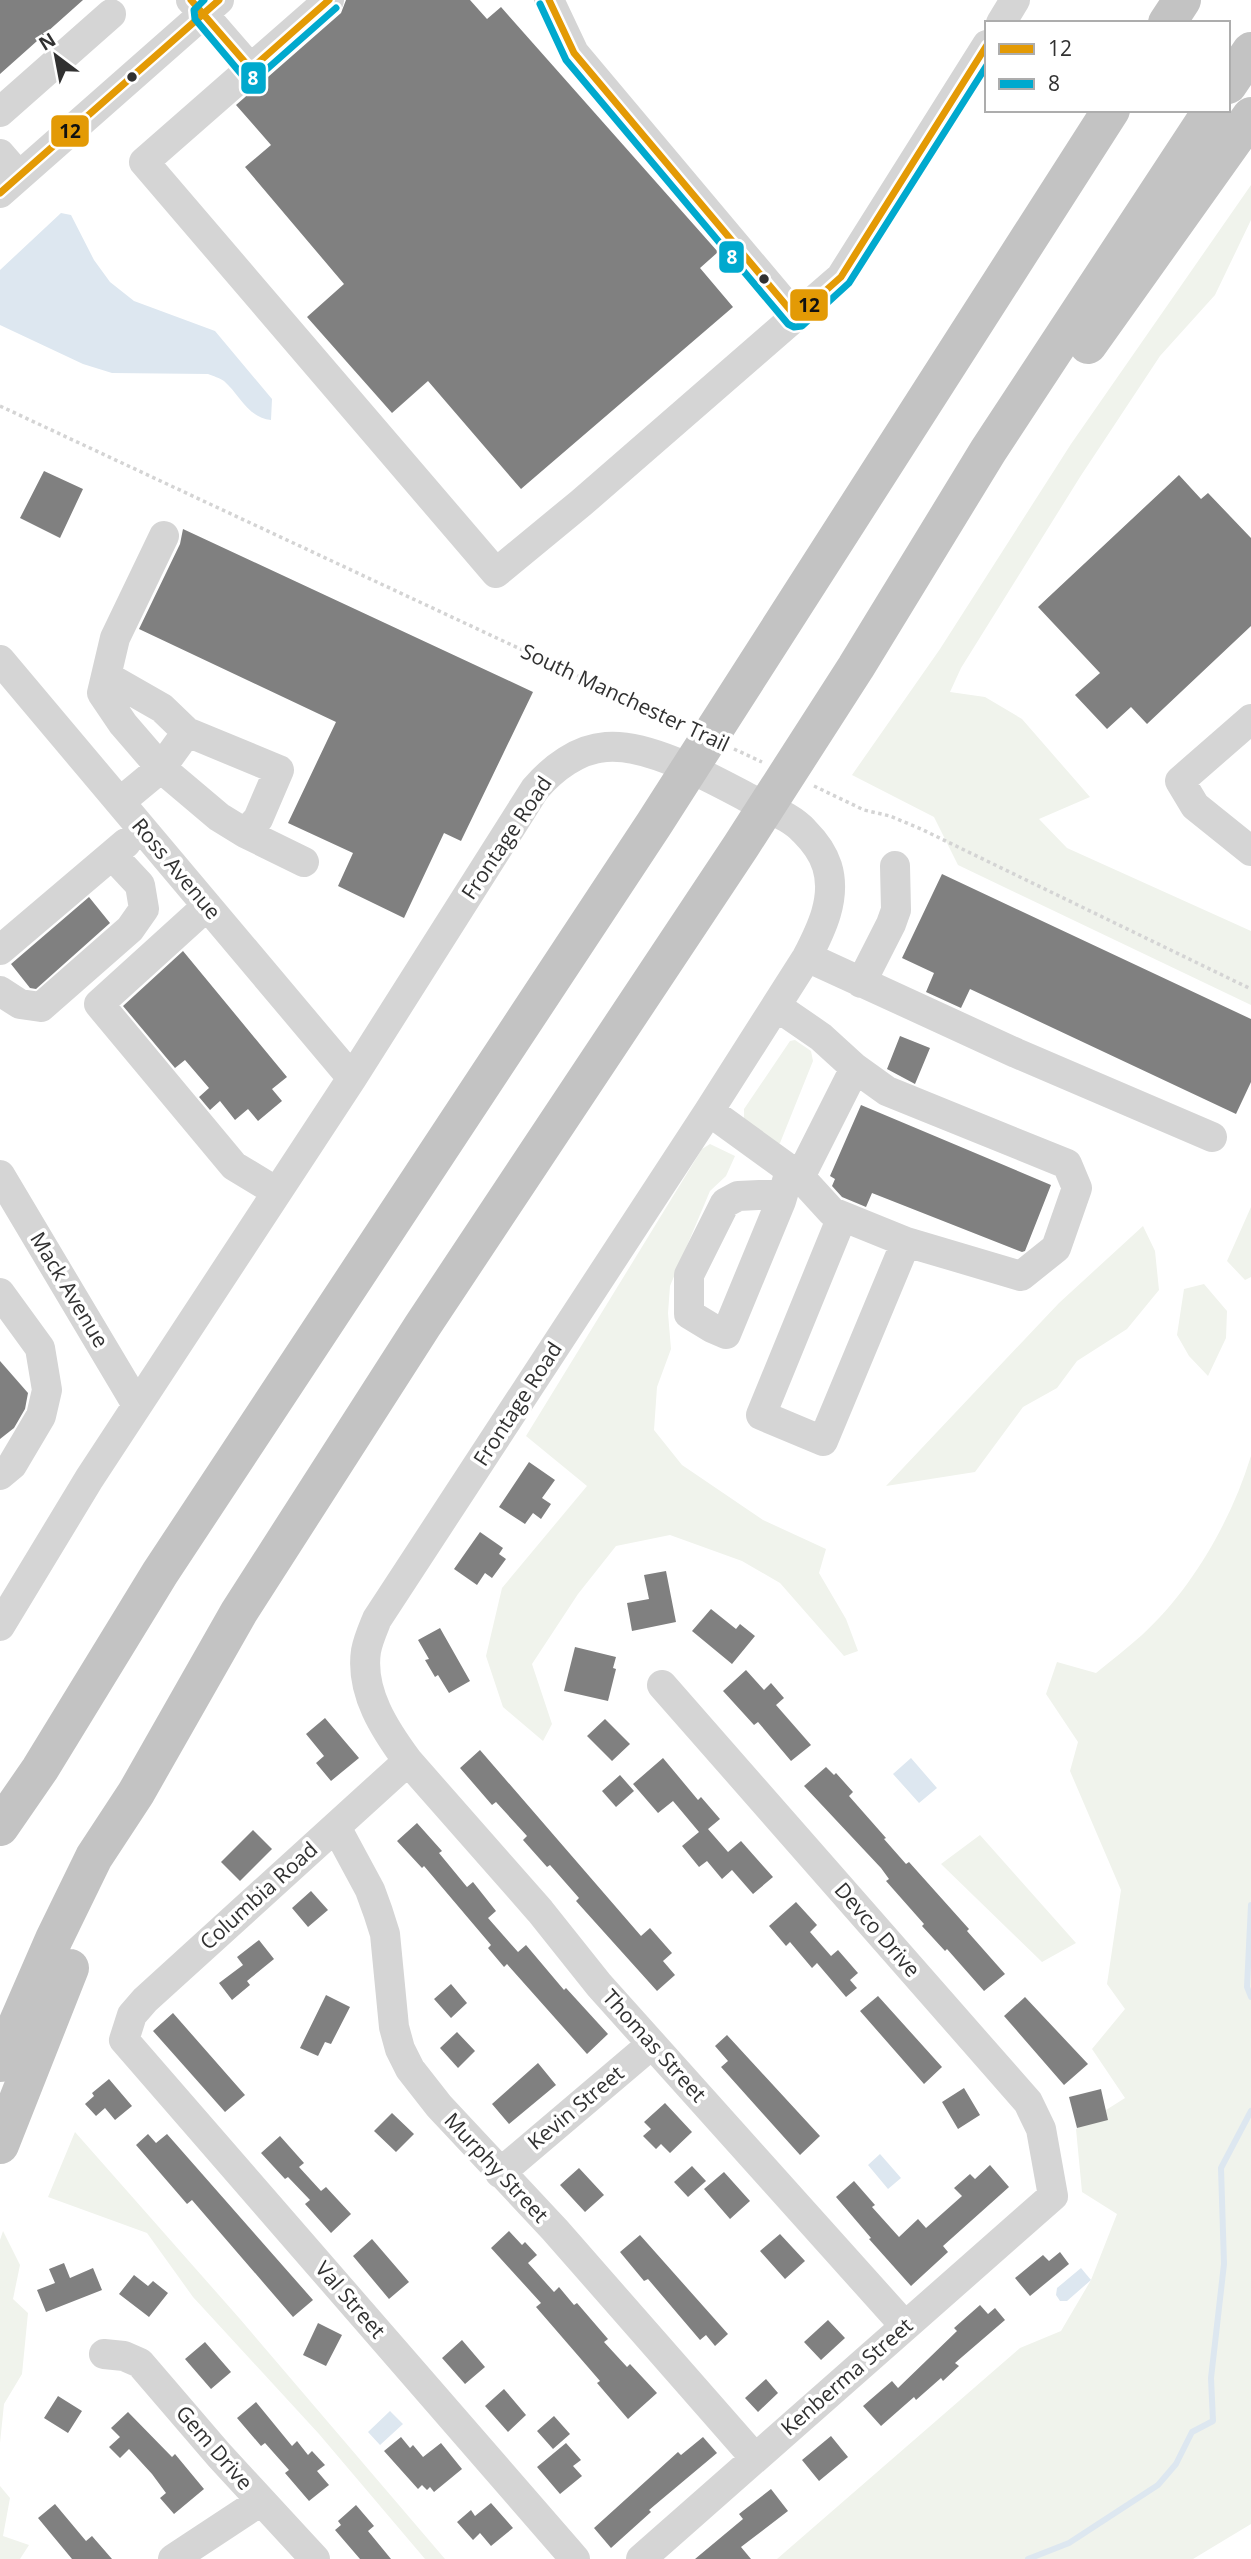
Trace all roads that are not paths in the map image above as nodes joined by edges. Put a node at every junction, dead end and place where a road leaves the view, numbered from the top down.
1 (329, 0) edge
2 (549, 0) edge
3 (1015, 0) edge
4 (1157, 0) edge
5 (1182, 0) edge
6 (205, 5) edge
7 (111, 14) dead end
8 (1002, 21) edge
9 (1144, 21) edge
10 (1168, 21) edge
11 (985, 48) edge
12 (1251, 51) edge
13 (251, 69) junction
14 (1230, 82) edge
15 (0, 112) edge
16 (1094, 112) edge
17 (1110, 112) edge
18 (1211, 112) edge
19 (1251, 116) edge
20 (6, 174) edge
21 (1027, 240) junction
22 (796, 317) junction
23 (164, 536) dead end
24 (0, 660) edge
25 (856, 667) junction
26 (106, 676) junction
27 (1251, 719) edge
28 (187, 732) junction
29 (161, 768) junction
30 (120, 802) junction
31 (142, 828) junction
32 (245, 833) junction
33 (1251, 851) edge
34 (113, 855) junction
35 (304, 862) dead end
36 (895, 866) dead end
37 (207, 906) junction
38 (0, 950) edge
39 (807, 957) junction
40 (861, 983) junction
41 (0, 990) edge
42 (776, 1006) junction
43 (855, 1068) junction
44 (352, 1078) junction
45 (709, 1111) junction
46 (1212, 1137) dead end
47 (0, 1175) edge
48 (791, 1181) junction
49 (277, 1192) junction
50 (842, 1217) junction
51 (906, 1242) junction
52 (0, 1293) edge
53 (137, 1405) junction
54 (0, 1475) edge
55 (3, 1615) edge
56 (662, 1685) dead end
57 (408, 1761) junction
58 (40, 1769) junction
59 (136, 1793) junction
60 (0, 1827) edge
61 (336, 1827) junction
62 (0, 1856) edge
63 (124, 2040) joint
64 (652, 2044) junction
65 (0, 2063) edge
66 (0, 2145) edge
67 (500, 2173) junction
68 (1053, 2196) joint
69 (905, 2326) junction
70 (104, 2354) dead end
71 (755, 2458) junction
72 (261, 2501) junction
73 (173, 2559) edge
74 (315, 2559) edge
75 (575, 2559) edge
76 (641, 2559) edge

1 - 13 street
2 - 22 street
3 - 8 street
4 - 9 highway
5 - 10 highway
6 - 13 street
6 - 20 street
7 - 15 street
11 - 22 street
12 - 14 highway
13 - 22 street
16 - 21 highway
17 - 21 highway
18 - 25 highway
19 - 25 highway
21 - 58 highway
23 - 26 street
24 - 30 street, Ross Avenue
25 - 59 highway
26 - 28 street
26 - 29 street
27 - 33 street
28 - 29 street
28 - 32 street
29 - 30 street
29 - 32 street
30 - 31 street, Ross Avenue
31 - 34 street
31 - 37 street, Ross Avenue
32 - 35 street
34 - 38 street
34 - 41 street
36 - 40 street
37 - 44 street, Ross Avenue
37 - 49 street
39 - 40 street
39 - 42 street, Frontage Road
39 - 44 street, Frontage Road
40 - 46 street
42 - 43 street
42 - 45 street, Frontage Road
43 - 48 street
43 - 51 street
44 - 49 street, Frontage Road
45 - 48 street
45 - 57 street, Frontage Road
47 - 53 street, Mack Avenue
48 - 50 street
49 - 53 street, Frontage Road
50 - 51 street
50 - 51 street
52 - 54 street
53 - 55 street, Frontage Road
56 - 68 street, Devco Drive
57 - 61 street, Columbia Road
57 - 64 street, Thomas Street
58 - 60 highway
58 - 62 highway
59 - 65 highway
59 - 66 highway
61 - 63 street, Columbia Road
61 - 67 street, Murphy Street
63 - 75 street, Val Street
64 - 67 street, Kevin Street
64 - 69 street, Thomas Street
67 - 71 street, Murphy Street
68 - 69 street, Kenberma Street
69 - 71 street, Kenberma Street
70 - 72 street, Gem Drive
71 - 76 street, Kenberma Street
72 - 73 street
72 - 74 street, Gem Drive

